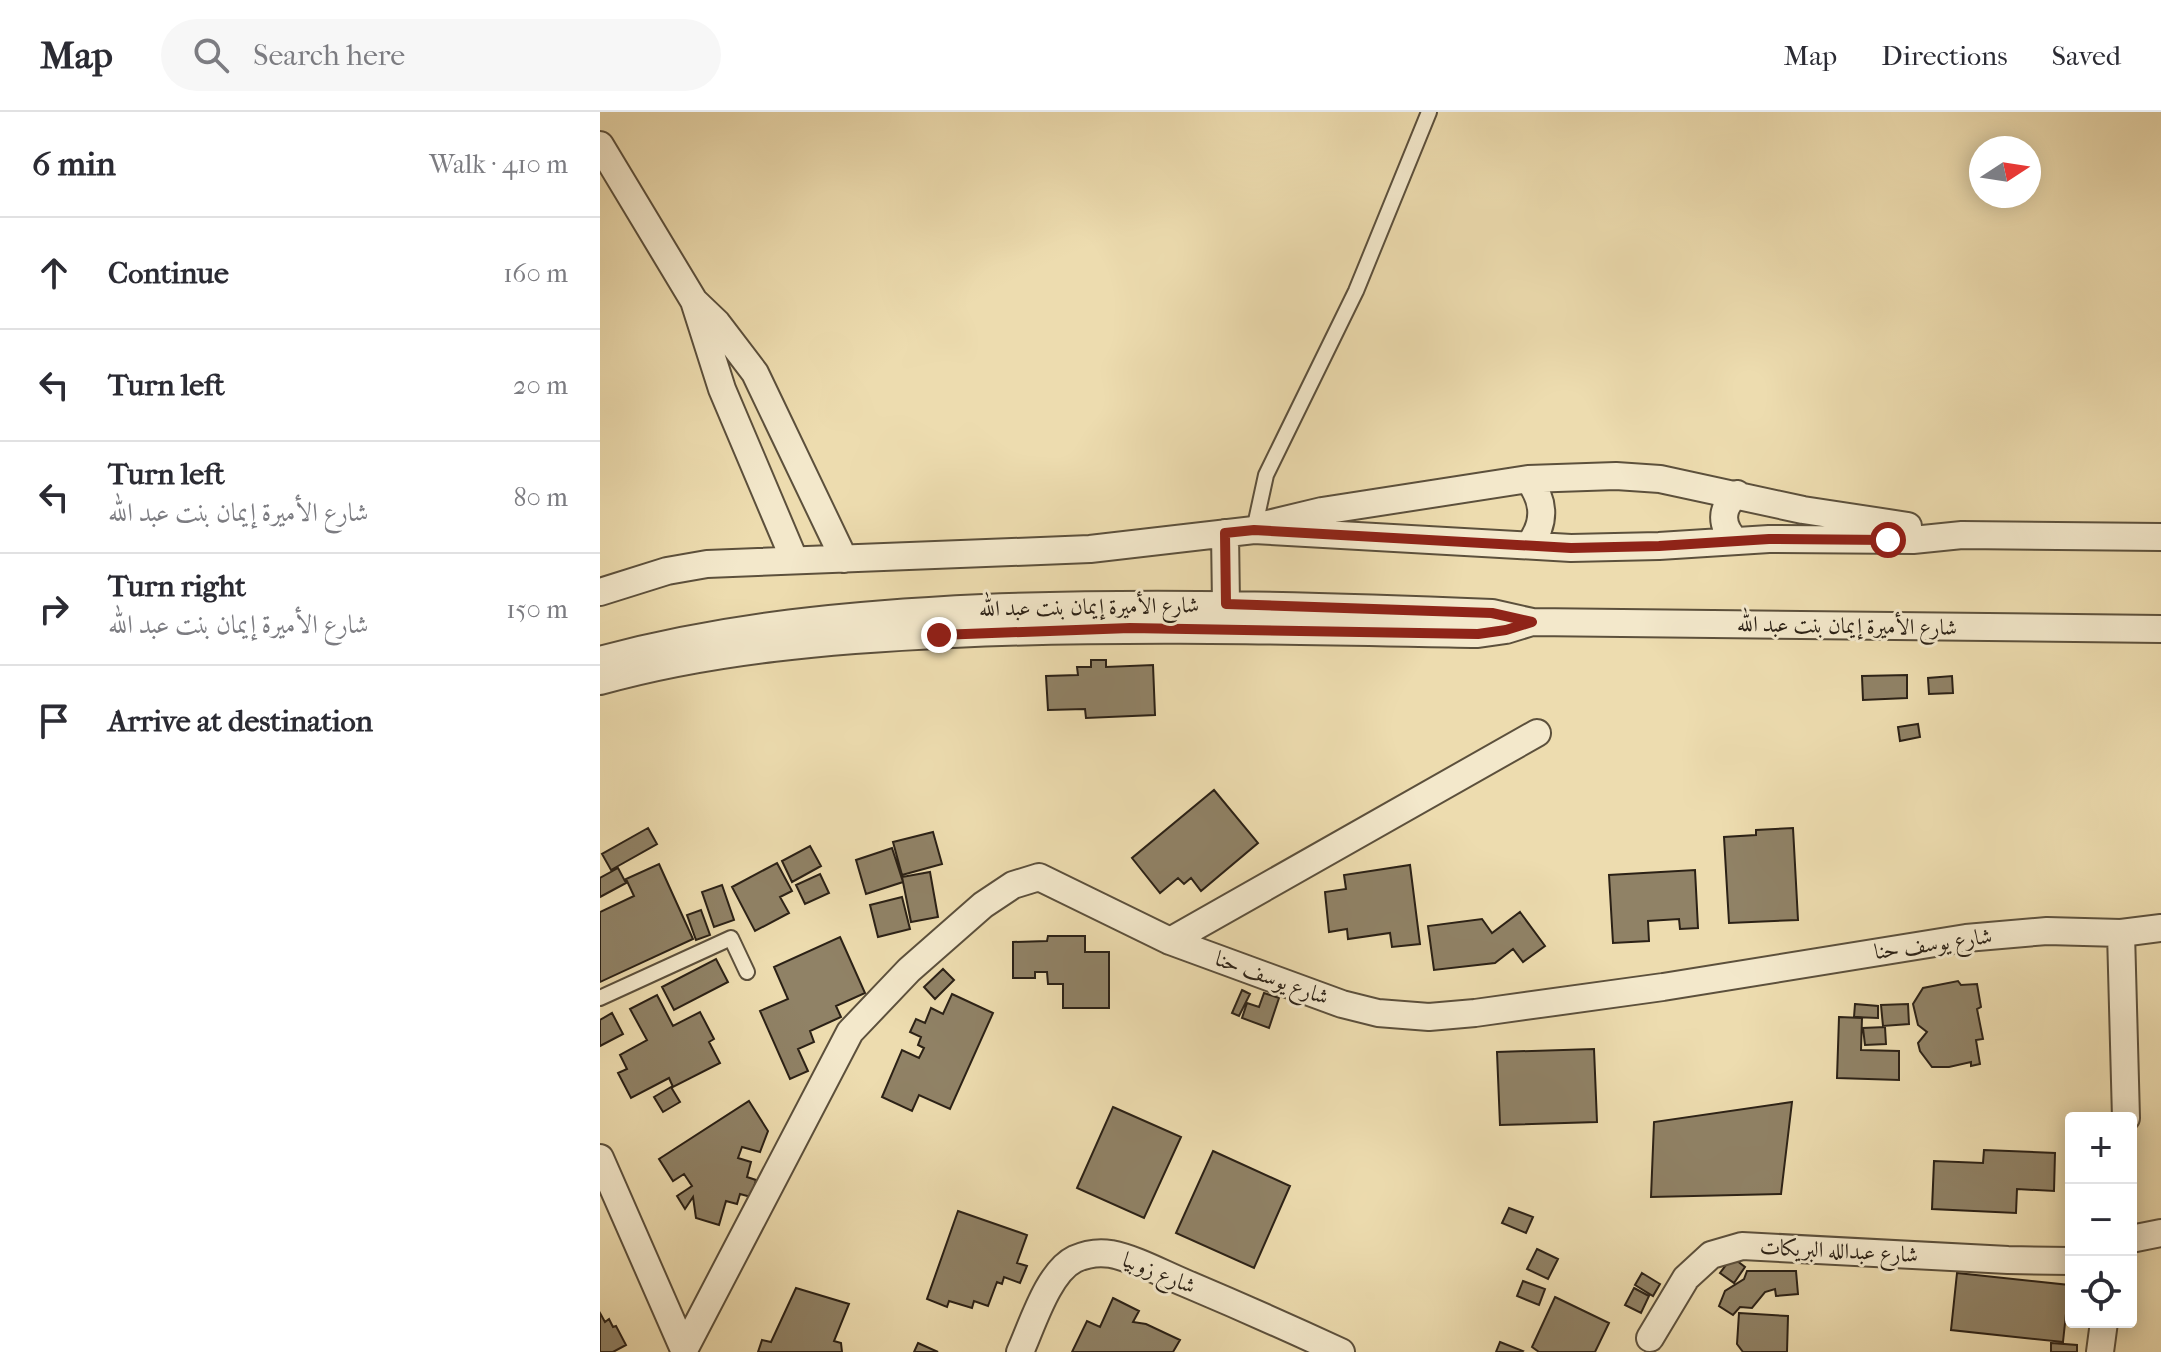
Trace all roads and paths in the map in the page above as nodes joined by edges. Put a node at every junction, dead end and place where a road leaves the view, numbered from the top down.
1 (1429, 112) edge
2 (600, 145) edge
3 (694, 301) junction
4 (1528, 479) junction
5 (1737, 494) junction
6 (1254, 530) junction
7 (1225, 533) junction
8 (1962, 535) junction
9 (2161, 537) edge
10 (1736, 541) junction
11 (1529, 545) junction
12 (794, 559) junction
13 (844, 559) junction
14 (600, 592) edge
15 (1226, 604) junction
16 (1532, 622) junction
17 (2161, 629) edge
18 (600, 660) edge
19 (600, 681) edge
20 (1537, 733) dead end
21 (2161, 928) edge
22 (2121, 933) junction
23 (1170, 941) junction
24 (747, 972) dead end
25 (600, 998) edge
26 (2126, 1112) edge
27 (600, 1158) edge
28 (2161, 1233) edge
29 (2137, 1239) edge
30 (2065, 1261) edge
31 (2103, 1328) edge
32 (1650, 1338) dead end
33 (685, 1351) edge
34 (1336, 1351) edge
35 (1020, 1352) edge
36 (2100, 1352) edge

1 - 6 lane
2 - 3 street
3 - 12 street
3 - 13 street
4 - 5 street
4 - 6 street
4 - 11 street
5 - 8 street
5 - 10 street
6 - 7 street
6 - 11 street
7 - 13 street
7 - 15 street
8 - 9 street
8 - 10 street
10 - 11 street
12 - 13 street
12 - 14 street
15 - 16 street, شارع الأميرة إيمان بنت عبد الله
15 - 18 street, شارع الأميرة إيمان بنت عبد الله
16 - 17 street, شارع الأميرة إيمان بنت عبد الله
16 - 19 street, شارع الأميرة إيمان بنت عبد الله
20 - 23 street
21 - 22 street, شارع يوسف حنا
22 - 23 street, شارع يوسف حنا
22 - 26 street
23 - 33 street, شارع يوسف حنا
24 - 25 lane
27 - 33 street
28 - 29 street
30 - 32 street, شارع عبدالله البريكات
31 - 36 street
34 - 35 street, شارع زوبيا

